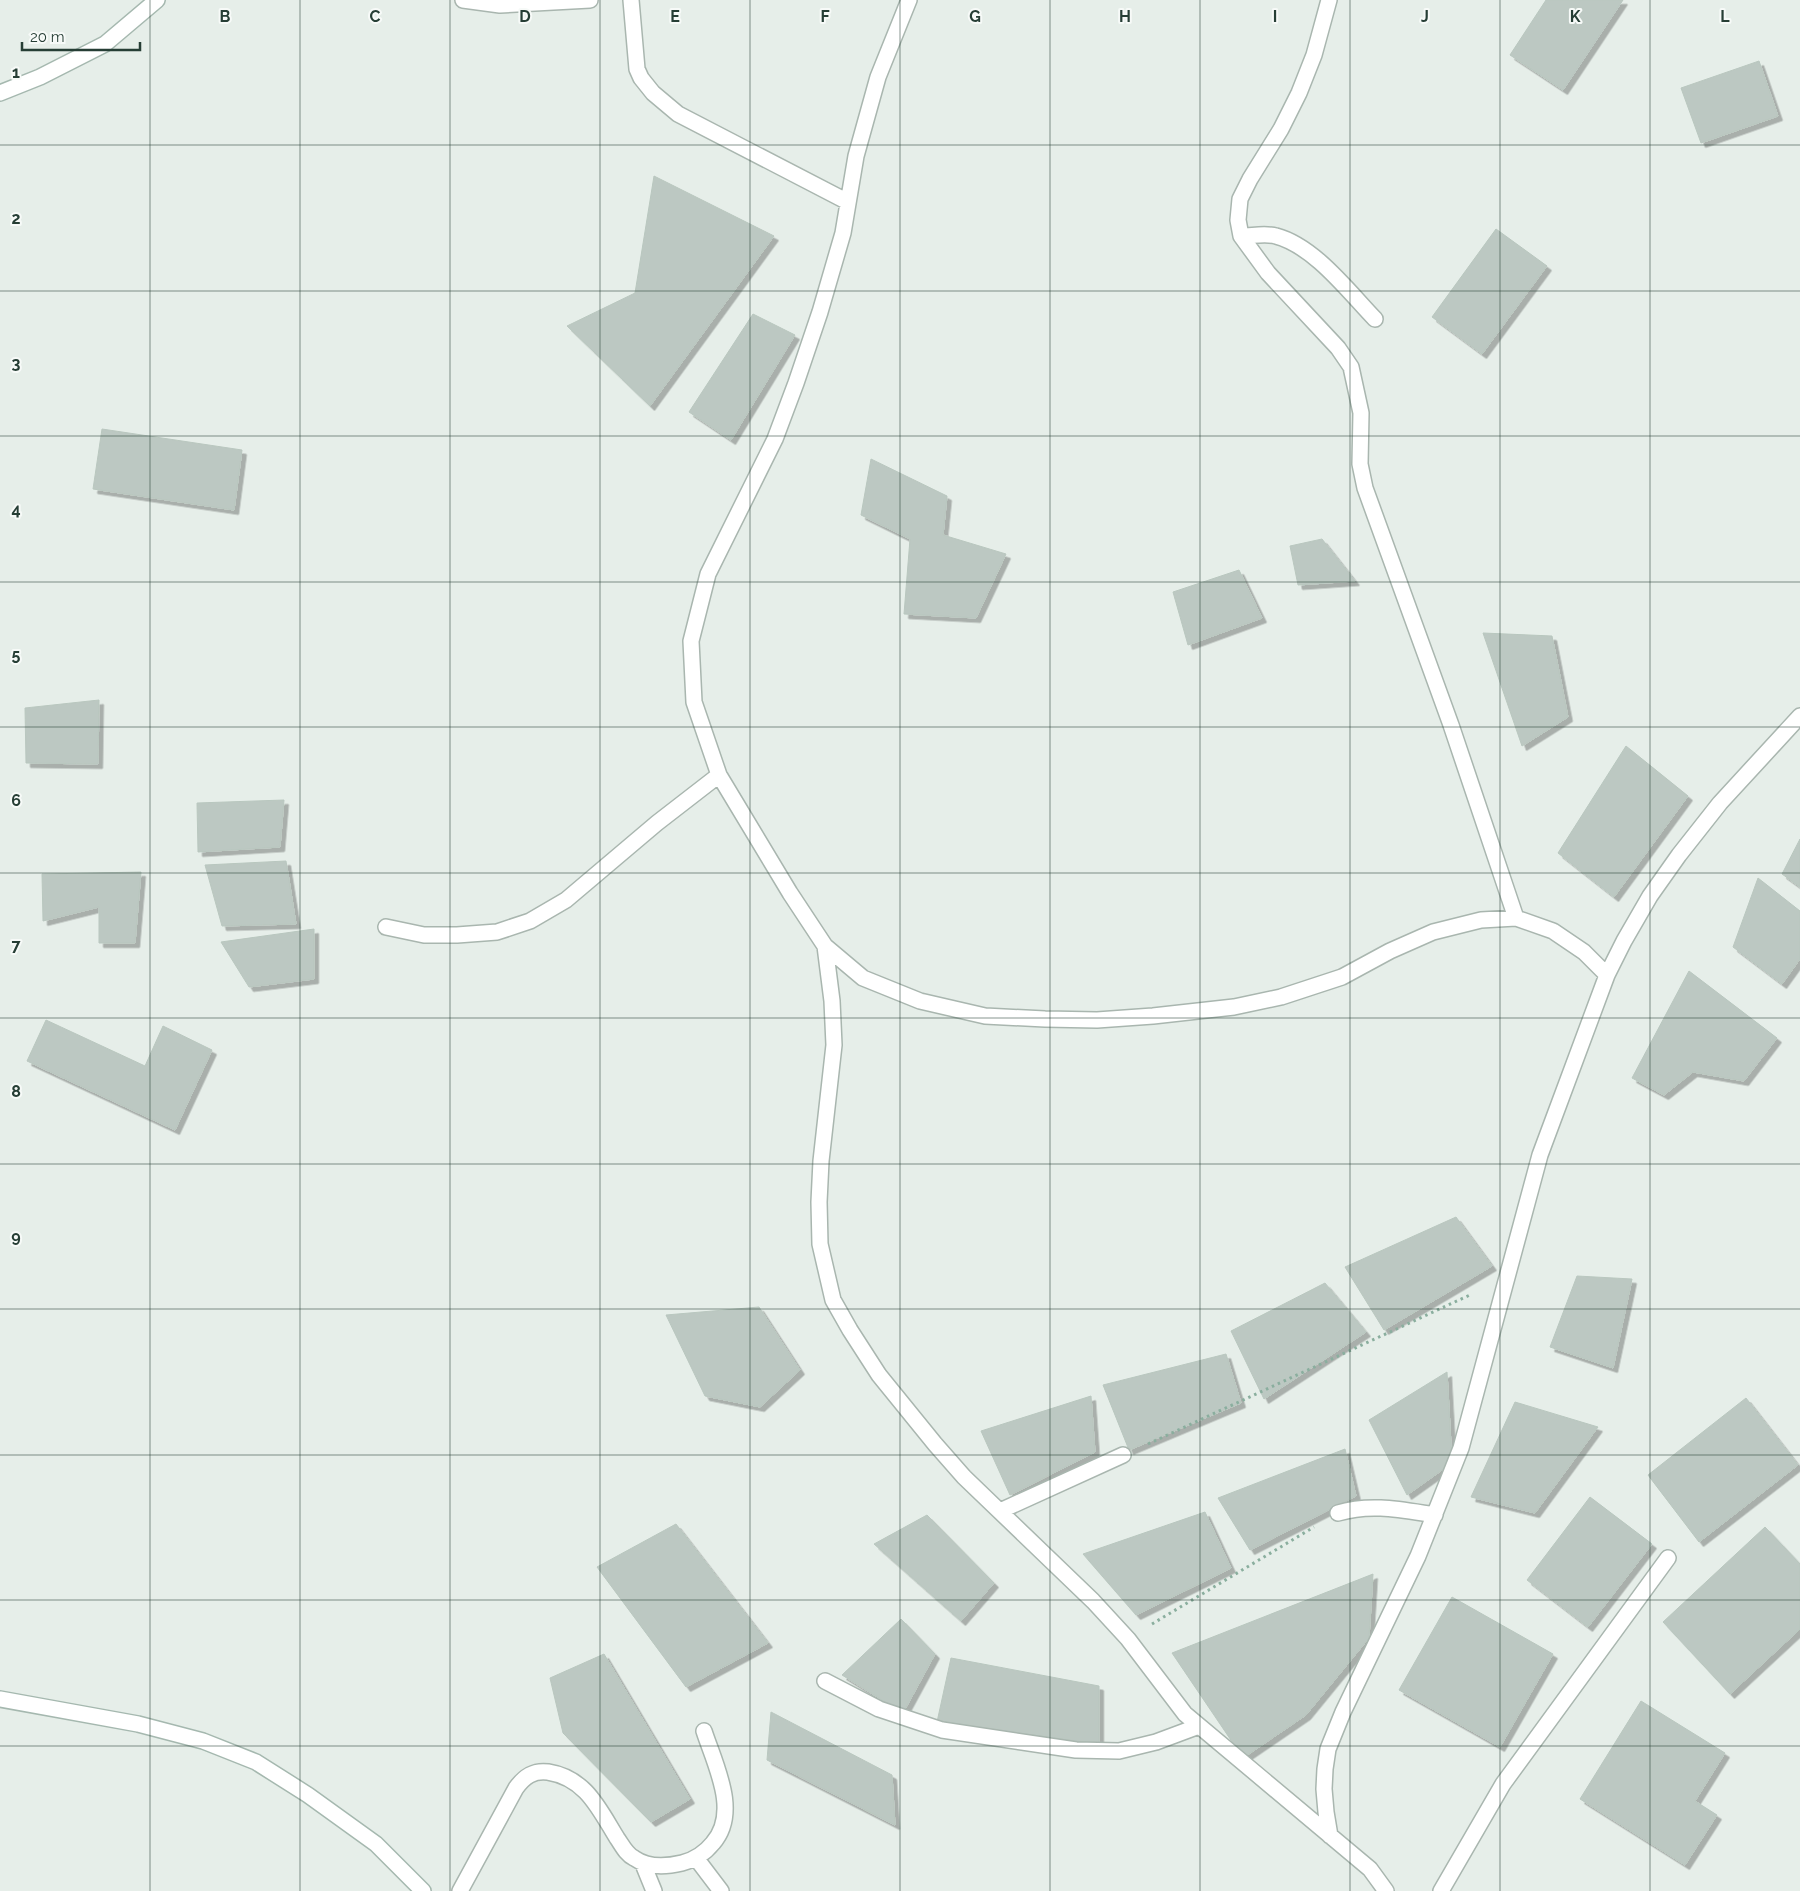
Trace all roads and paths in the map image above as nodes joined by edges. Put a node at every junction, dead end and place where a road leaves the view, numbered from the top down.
1 (157, 0) edge
2 (463, 0) edge
3 (590, 0) edge
4 (631, 0) edge
5 (909, 0) edge
6 (1329, 0) edge
7 (0, 93) edge
8 (848, 202) junction
9 (1241, 236) junction
10 (1375, 319) dead end
11 (1800, 716) edge
12 (719, 775) junction
13 (1516, 918) junction
14 (386, 927) dead end
15 (825, 946) junction
16 (1607, 975) junction
17 (1506, 1278) junction
18 (1123, 1455) joint
19 (1000, 1511) junction
20 (1338, 1513) joint
21 (1435, 1515) junction
22 (1668, 1558) dead end
23 (1128, 1639) junction
24 (824, 1681) dead end
25 (0, 1699) edge
26 (1199, 1726) junction
27 (704, 1731) dead end
28 (1330, 1836) junction
29 (696, 1858) junction
30 (643, 1864) junction
31 (423, 1891) edge
32 (460, 1891) edge
33 (654, 1891) edge
34 (721, 1891) edge
35 (1386, 1891) edge
36 (1442, 1891) edge

1 - 7 street
2 - 3 street
4 - 8 street
5 - 8 street
6 - 9 street
8 - 12 street
9 - 10 street
9 - 13 street
11 - 16 street
12 - 14 street
12 - 15 street
13 - 15 street
13 - 16 street
15 - 19 street
16 - 17 street
17 - 18 path
17 - 21 street
18 - 19 street
19 - 23 street
20 - 21 street
20 - 23 path
21 - 28 street
22 - 36 street
23 - 26 street
24 - 26 street
25 - 31 street
26 - 28 street
27 - 29 street
28 - 35 street
29 - 30 street
29 - 34 street
30 - 32 street
30 - 33 street

